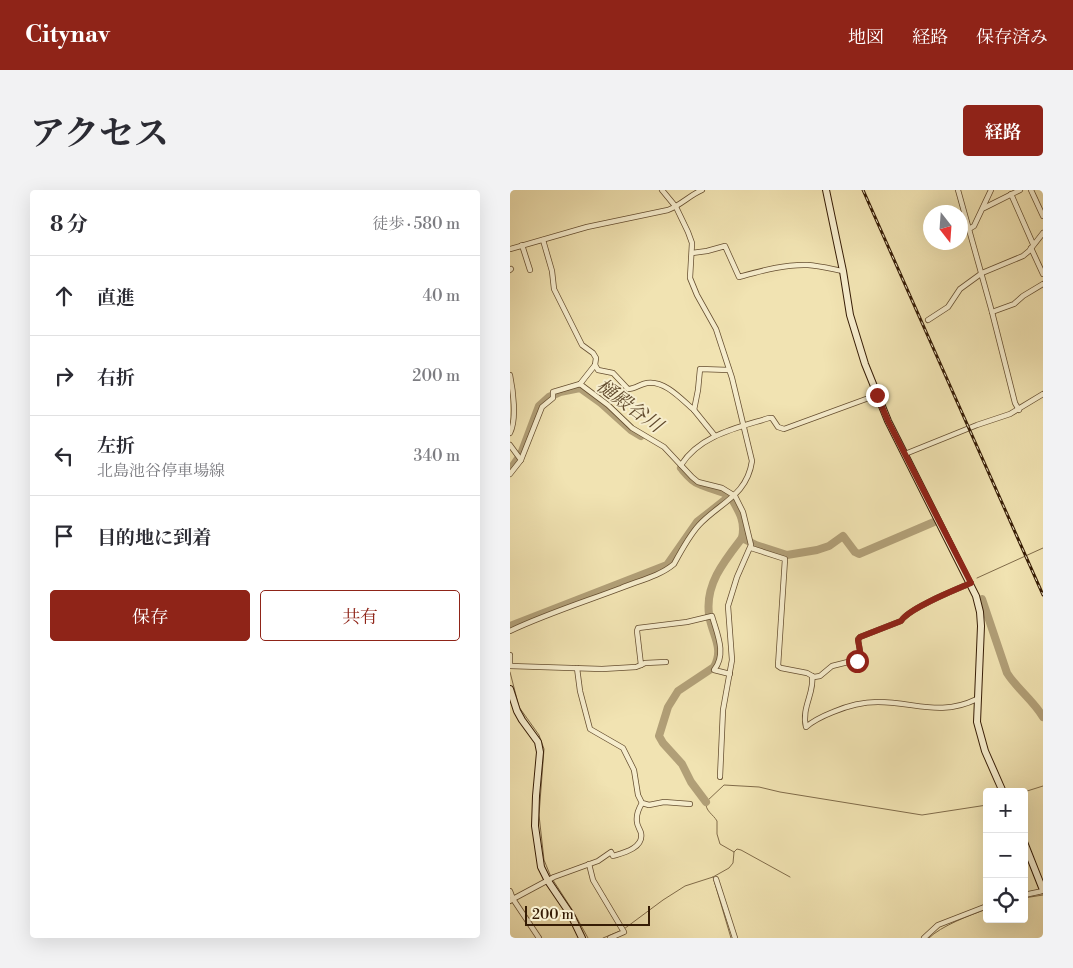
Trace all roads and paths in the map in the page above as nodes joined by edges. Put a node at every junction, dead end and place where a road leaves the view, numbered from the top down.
1 (662, 190) edge
2 (702, 190) edge
3 (826, 190) edge
4 (958, 190) edge
5 (991, 190) edge
6 (1020, 190) edge
7 (1031, 190) edge
8 (1011, 194) junction
9 (676, 207) junction
10 (984, 208) junction
11 (1043, 216) edge
12 (970, 229) junction
13 (1043, 234) edge
14 (542, 240) junction
15 (522, 245) junction
16 (1032, 246) junction
17 (510, 248) edge
18 (692, 253) junction
19 (530, 270) dead end
20 (843, 271) junction
21 (982, 272) junction
22 (1043, 274) edge
23 (1043, 284) edge
24 (992, 312) junction
25 (928, 320) dead end
26 (596, 367) junction
27 (729, 370) junction
28 (510, 375) edge
29 (581, 386) junction
30 (1043, 394) edge
31 (877, 395) junction
32 (694, 410) junction
33 (1020, 410) junction
34 (743, 426) junction
35 (510, 434) edge
36 (715, 436) junction
37 (510, 445) edge
38 (905, 454) junction
39 (519, 458) junction
40 (681, 465) junction
41 (510, 474) edge
42 (732, 498) junction
43 (751, 545) junction
44 (971, 583) junction
45 (510, 631) edge
46 (510, 655) edge
47 (666, 662) dead end
48 (641, 664) junction
49 (510, 665) edge
50 (577, 668) junction
51 (730, 674) junction
52 (812, 676) junction
53 (510, 689) edge
54 (977, 700) junction
55 (720, 777) dead end
56 (1001, 788) edge
57 (642, 803) junction
58 (690, 804) dead end
59 (1028, 852) edge
60 (589, 864) junction
61 (550, 879) junction
62 (716, 879) dead end
63 (1043, 890) edge
64 (510, 891) edge
65 (1028, 894) edge
66 (512, 900) edge
67 (983, 908) edge
68 (539, 938) edge
69 (582, 938) edge
70 (610, 938) edge
71 (735, 938) edge
72 (924, 938) edge

1 - 9 street
2 - 9 street
3 - 20 main road
4 - 12 street
5 - 10 street
6 - 8 street
7 - 11 street
8 - 10 street
8 - 16 street
9 - 14 street
9 - 18 street
10 - 12 street
12 - 21 street
13 - 16 street
14 - 15 street
14 - 26 street
15 - 17 street
15 - 19 street
16 - 21 street
16 - 22 street
18 - 20 street
18 - 27 street
20 - 31 main road
21 - 24 street
21 - 25 street
23 - 24 street
24 - 33 street
26 - 29 street
26 - 32 street
27 - 32 street
27 - 34 street
28 - 35 street
29 - 39 street
29 - 40 street
30 - 33 street
31 - 34 street
31 - 38 main road
32 - 36 street
33 - 38 street
34 - 36 street
34 - 42 street
36 - 40 street
37 - 39 street
38 - 44 main road
39 - 41 street
40 - 42 street
42 - 43 street
42 - 45 street
43 - 51 street
43 - 52 street
44 - 52 street
44 - 54 main road
46 - 49 street
47 - 48 street
48 - 50 street
48 - 51 street
49 - 50 street
50 - 57 street
51 - 55 street
52 - 54 street
53 - 61 main road
54 - 56 main road
57 - 58 street
57 - 60 street
59 - 63 main road
60 - 61 street
60 - 70 street
61 - 66 street
61 - 69 main road
62 - 71 street
63 - 65 street
64 - 66 street
66 - 68 street
67 - 72 street

